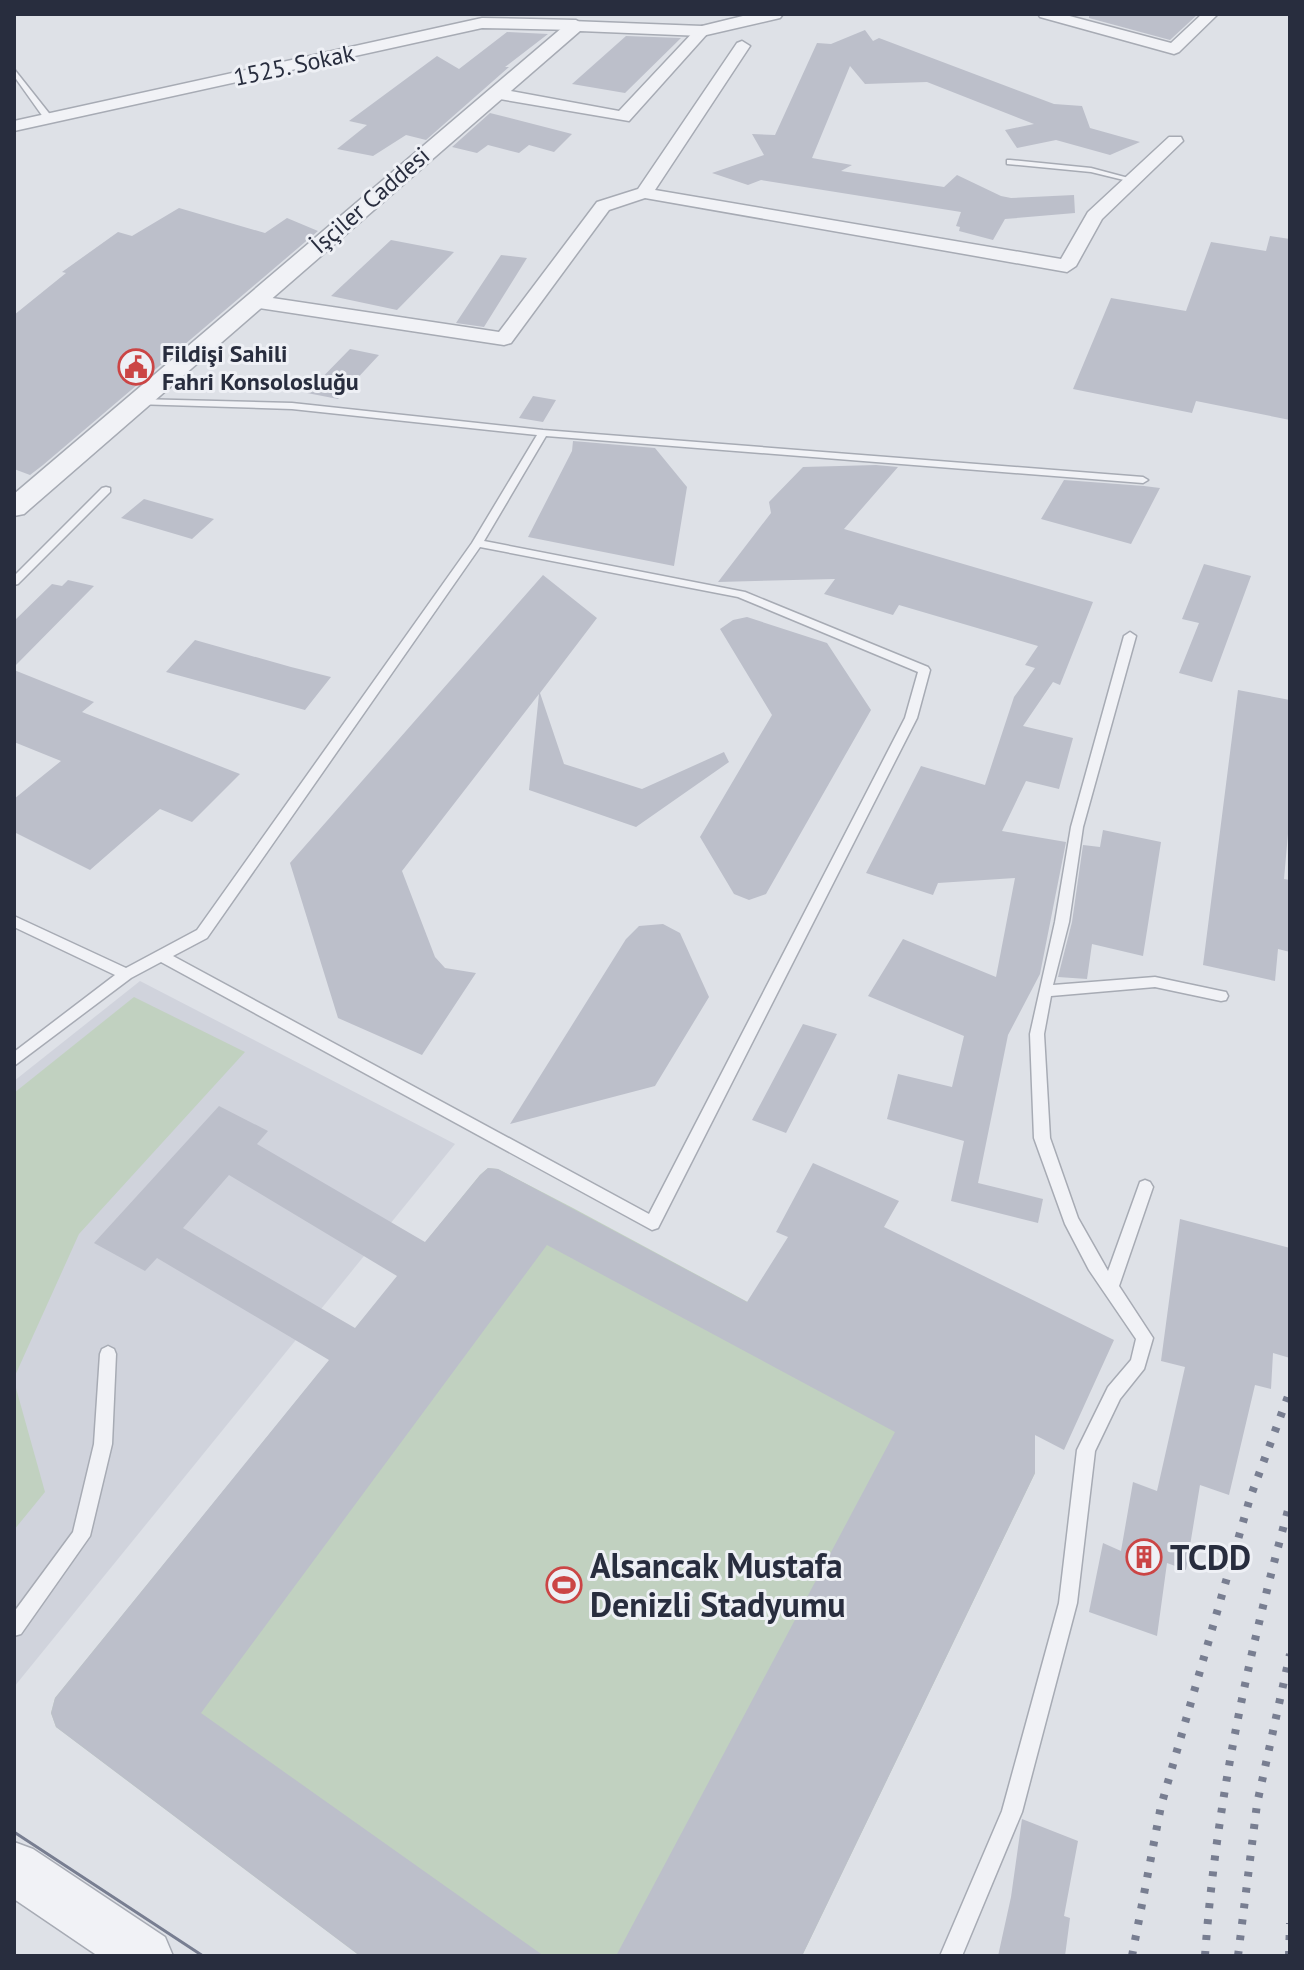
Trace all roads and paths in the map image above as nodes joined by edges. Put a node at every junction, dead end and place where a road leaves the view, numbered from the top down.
1 (774, 14) edge
2 (1045, 14) edge
3 (1128, 14) edge
4 (1211, 14) edge
5 (576, 25) junction
6 (1102, 30) junction
7 (702, 31) junction
8 (742, 46) dead end
9 (14, 71) edge
10 (494, 93) junction
11 (49, 119) junction
12 (14, 126) edge
13 (1175, 141) dead end
14 (1010, 162) dead end
15 (1132, 180) junction
16 (644, 193) junction
17 (253, 301) junction
18 (136, 402) junction
19 (543, 433) junction
20 (1143, 480) dead end
21 (106, 490) dead end
22 (14, 508) edge
23 (477, 543) junction
24 (14, 582) edge
25 (1130, 636) dead end
26 (14, 921) edge
27 (162, 956) junction
28 (126, 974) junction
29 (1045, 991) junction
30 (1221, 996) dead end
31 (14, 1060) edge
32 (1145, 1187) dead end
33 (1111, 1286) junction
34 (108, 1354) dead end
35 (14, 1627) edge
36 (14, 1868) edge
37 (146, 1956) edge
38 (951, 1956) edge

1 - 7 street
2 - 6 street
3 - 6 street
4 - 6 street
5 - 7 street
5 - 10 street, İşçiler Caddesi
5 - 11 street, 1525. Sokak
7 - 10 street
8 - 16 street
9 - 11 lane
10 - 17 street, İşçiler Caddesi
11 - 12 street, 1525. Sokak
13 - 15 street
14 - 15 lane
15 - 16 street
16 - 17 street
17 - 18 street, İşçiler Caddesi
18 - 19 lane
18 - 22 street, İşçiler Caddesi
19 - 20 lane
19 - 23 lane
21 - 24 lane
23 - 27 lane
23 - 27 lane
25 - 29 lane
26 - 28 lane
27 - 28 lane
28 - 31 lane
29 - 30 lane
29 - 33 lane
32 - 33 lane
33 - 38 lane
34 - 35 lane
36 - 37 street

